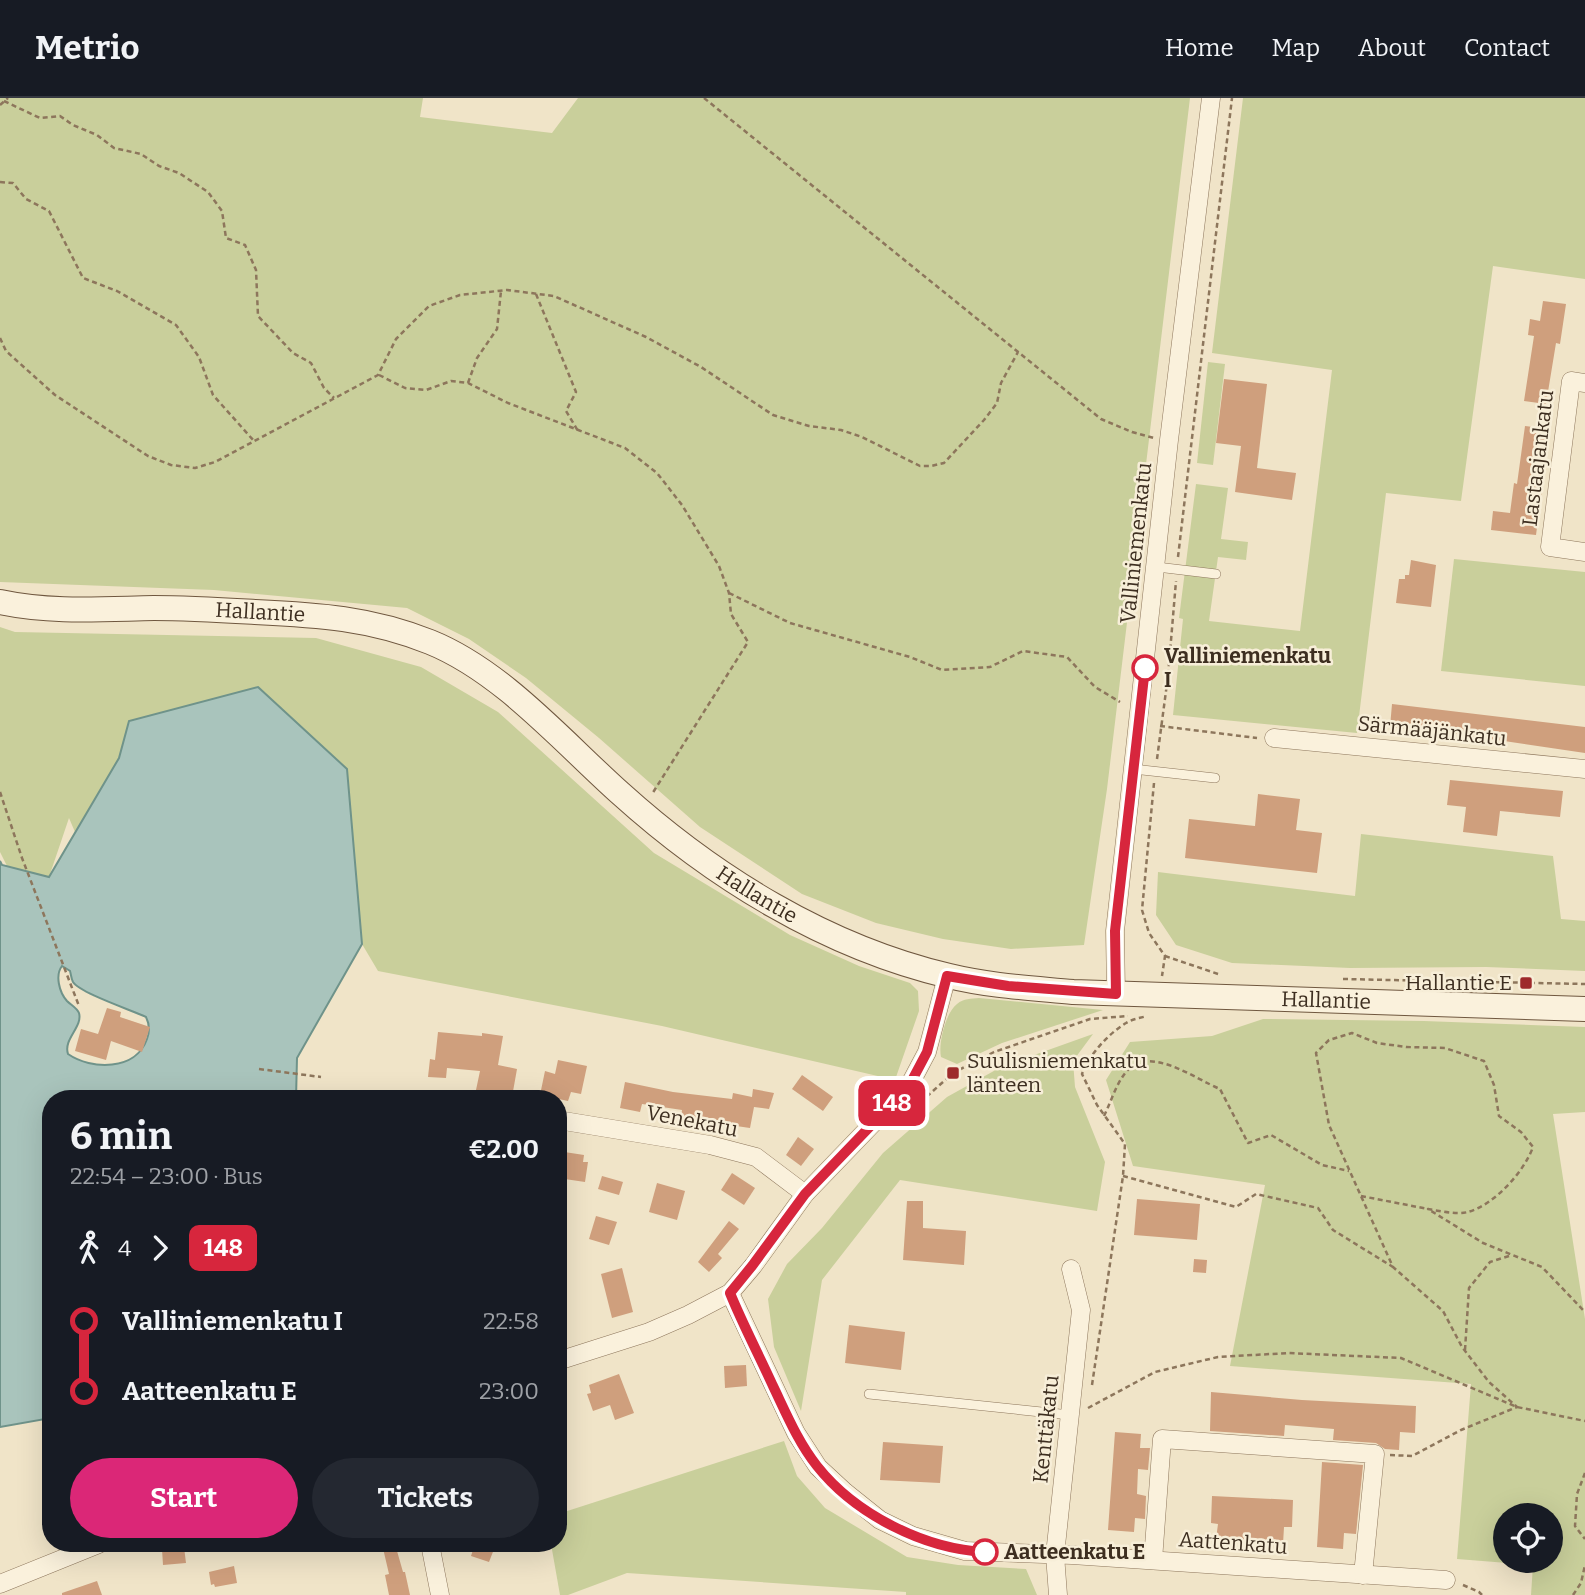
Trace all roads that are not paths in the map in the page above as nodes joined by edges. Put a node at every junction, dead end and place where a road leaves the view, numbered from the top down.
1 (1211, 98) edge
2 (1578, 382) edge
3 (1585, 552) edge
4 (1157, 567) junction
5 (1216, 574) dead end
6 (0, 602) edge
7 (1274, 738) road end
8 (1133, 769) junction
9 (1585, 769) edge
10 (1215, 778) dead end
11 (947, 976) junction
12 (1116, 994) junction
13 (1585, 1009) edge
14 (567, 1121) edge
15 (805, 1194) junction
16 (1070, 1269) dead end
17 (730, 1293) junction
18 (567, 1358) edge
19 (869, 1394) dead end
20 (1070, 1415) junction
21 (79, 1552) edge
22 (432, 1552) edge
23 (1055, 1555) junction
24 (1153, 1560) junction
25 (1363, 1574) junction
26 (1446, 1580) road end
27 (0, 1584) edge
28 (440, 1595) edge
29 (1058, 1595) edge

1 - 4 street, Valliniemenkatu
2 - 3 street, Lastaajankatu
4 - 5 lane
4 - 8 street, Valliniemenkatu
6 - 11 street, Hallantie
7 - 9 street, Särmääjänkatu
8 - 10 lane
8 - 12 street, Valliniemenkatu
11 - 12 street, Hallantie
11 - 15 street
12 - 13 street, Hallantie
14 - 15 street, Venekatu
15 - 17 street
16 - 20 street, Kenttäkatu
17 - 18 street
17 - 23 street, Aattenkatu
19 - 20 lane
20 - 23 street, Kenttäkatu
21 - 27 street
22 - 28 street
23 - 24 street, Aattenkatu
23 - 29 street, Kenttäkatu
24 - 25 street, Aattenkatu
24 - 25 street
25 - 26 street, Aattenkatu

